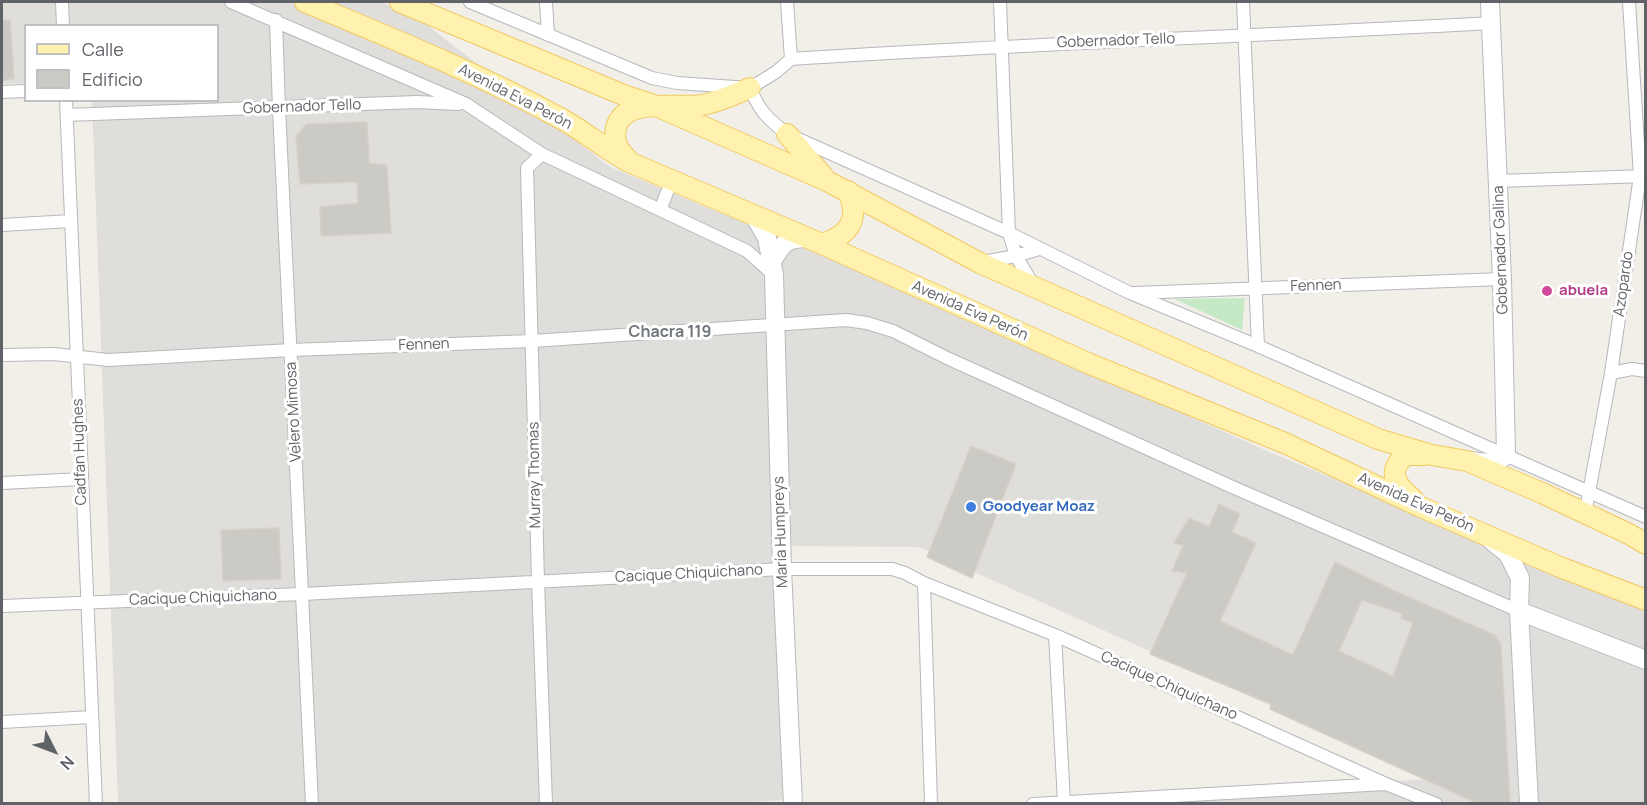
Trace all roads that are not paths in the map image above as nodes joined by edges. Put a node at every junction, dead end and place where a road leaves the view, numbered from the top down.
1 (62, 2) edge
2 (231, 2) edge
3 (305, 2) edge
4 (400, 2) edge
5 (470, 2) edge
6 (546, 2) edge
7 (787, 2) edge
8 (1000, 2) edge
9 (1243, 2) edge
10 (1490, 2) edge
11 (1629, 2) edge
12 (276, 20) junction
13 (1491, 23) junction
14 (63, 24) edge
15 (548, 35) junction
16 (1245, 37) junction
17 (1002, 46) junction
18 (791, 59) junction
19 (750, 88) junction
20 (24, 91) edge
21 (2, 92) edge
22 (66, 102) edge
23 (466, 104) junction
24 (654, 105) junction
25 (279, 109) junction
26 (67, 115) junction
27 (787, 134) junction
28 (542, 154) junction
29 (629, 162) junction
30 (1643, 176) edge
31 (672, 180) junction
32 (827, 181) junction
33 (1498, 181) junction
34 (848, 191) junction
35 (660, 210) junction
36 (754, 215) junction
37 (71, 221) junction
38 (2, 225) edge
39 (1009, 232) junction
40 (814, 241) junction
41 (1039, 249) junction
42 (1016, 256) junction
43 (980, 263) junction
44 (773, 268) junction
45 (1502, 279) junction
46 (1035, 287) junction
47 (1256, 288) junction
48 (1130, 293) junction
49 (775, 323) junction
50 (532, 341) junction
51 (1258, 346) junction
52 (291, 350) junction
53 (2, 355) edge
54 (76, 356) junction
55 (1646, 371) edge
56 (1611, 373) junction
57 (1432, 455) junction
58 (1506, 455) junction
59 (1467, 461) junction
60 (82, 479) junction
61 (2, 483) edge
62 (1588, 492) junction
63 (1421, 507) junction
64 (1585, 514) junction
65 (1646, 517) edge
66 (1481, 532) junction
67 (1637, 539) edge
68 (1560, 567) junction
69 (782, 569) junction
70 (1520, 578) junction
71 (538, 581) junction
72 (924, 583) junction
73 (1646, 584) edge
74 (1609, 587) junction
75 (302, 594) junction
76 (1646, 600) edge
77 (86, 602) junction
78 (2, 606) edge
79 (1519, 611) junction
80 (1055, 635) junction
81 (1646, 660) edge
82 (92, 717) junction
83 (2, 722) edge
84 (1386, 784) junction
85 (1064, 802) junction
86 (96, 804) edge
87 (312, 804) edge
88 (546, 804) edge
89 (793, 804) edge
90 (931, 804) edge
91 (1033, 804) edge
92 (1436, 804) edge
93 (1529, 804) edge

1 - 14 street
2 - 12 street, Avenida Eva Perón
3 - 29 main road, Avenida Eva Perón
4 - 24 main road
5 - 15 street
6 - 15 street
7 - 18 street
8 - 17 street
9 - 16 street
10 - 13 street, Gobernador Galina
11 - 30 street, Azopardo
12 - 23 street, Avenida Eva Perón
12 - 25 street, Velero Mimosa
13 - 16 street, Gobernador Tello
13 - 33 street, Gobernador Galina
15 - 19 street
16 - 17 street, Gobernador Tello
16 - 47 street
17 - 18 street, Gobernador Tello
17 - 39 street
18 - 19 street
19 - 24 main road
19 - 27 street
20 - 21 street
22 - 26 street, Cadfan Hughes
23 - 25 street, Gobernador Tello
23 - 28 street, Avenida Eva Perón
24 - 29 main road
24 - 32 main road
25 - 26 street, Gobernador Tello
25 - 52 street, Velero Mimosa
26 - 37 street, Cadfan Hughes
27 - 32 main road
27 - 39 street
28 - 35 street, Avenida Eva Perón
28 - 50 street, Murray Thomas
29 - 31 main road, Avenida Eva Perón
30 - 33 street
30 - 56 street, Azopardo
31 - 35 street
31 - 36 main road, Avenida Eva Perón
32 - 34 main road
33 - 45 street, Gobernador Galina
34 - 40 main road
34 - 43 main road
35 - 44 street, Avenida Eva Perón
36 - 40 main road, Avenida Eva Perón
36 - 44 street, María Humpreys
37 - 38 street
37 - 54 street, Cadfan Hughes
39 - 41 street
39 - 42 street
40 - 44 street
40 - 63 main road, Avenida Eva Perón
41 - 42 street
41 - 48 street
42 - 43 street
42 - 46 street
43 - 46 main road
44 - 49 street, María Humpreys
45 - 47 street, Fennen
45 - 58 street, Gobernador Galina
46 - 57 main road
47 - 48 street, Fennen
47 - 51 street
48 - 51 street
49 - 50 street, Fennen
49 - 69 street, María Humpreys
49 - 79 street, Fennen
50 - 52 street, Fennen
50 - 71 street, Murray Thomas
51 - 58 street
52 - 54 street, Fennen
52 - 75 street, Velero Mimosa
53 - 54 street, Fennen
54 - 60 street, Cadfan Hughes
55 - 56 street
56 - 62 street, Azopardo
57 - 59 main road
57 - 63 main road
58 - 59 street
58 - 62 street
59 - 64 main road
60 - 61 street
60 - 77 street, Cadfan Hughes
62 - 64 street, Azopardo
62 - 65 street
62 - 67 street
63 - 66 main road, Avenida Eva Perón
64 - 67 main road
66 - 68 main road, Avenida Eva Perón
66 - 70 street
68 - 70 street
68 - 74 main road, Avenida Eva Perón
69 - 71 street, Cacique Chiquichano
69 - 72 street, Cacique Chiquichano
69 - 89 street, María Humpreys
70 - 79 street
71 - 75 street, Cacique Chiquichano
71 - 88 street, Murray Thomas
72 - 80 street, Cacique Chiquichano
72 - 90 street
73 - 74 main road
74 - 76 main road, Avenida Eva Perón
75 - 77 street, Cacique Chiquichano
75 - 87 street, Velero Mimosa
77 - 78 street, Cacique Chiquichano
77 - 82 street, Cadfan Hughes
79 - 81 street
79 - 93 street
80 - 84 street, Cacique Chiquichano
80 - 85 street
82 - 83 street
82 - 86 street, Cadfan Hughes
84 - 85 street
84 - 92 street, Cacique Chiquichano
85 - 91 street

